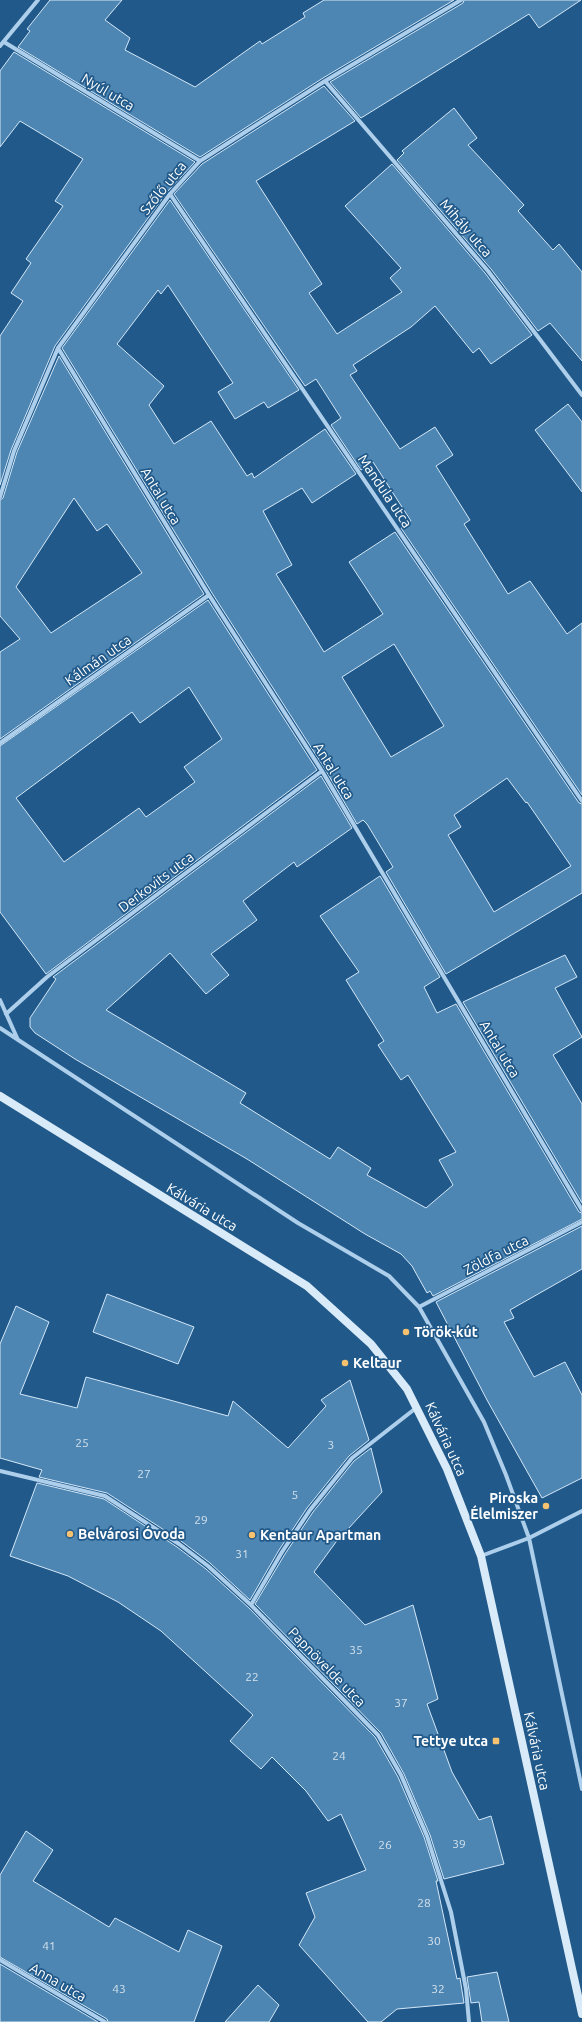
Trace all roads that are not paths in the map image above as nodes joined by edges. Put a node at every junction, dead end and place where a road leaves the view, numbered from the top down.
1 (38, 0) edge
2 (461, 0) edge
3 (4, 42) junction
4 (0, 46) edge
5 (325, 81) junction
6 (200, 161) junction
7 (170, 194) junction
8 (58, 348) junction
9 (582, 395) edge
10 (0, 497) edge
11 (208, 595) junction
12 (0, 743) edge
13 (322, 772) junction
14 (582, 801) edge
15 (0, 1000) edge
16 (6, 1014) junction
17 (0, 1028) edge
18 (19, 1040) junction
19 (0, 1096) edge
20 (582, 1210) edge
21 (582, 1222) edge
22 (419, 1307) junction
23 (417, 1407) junction
24 (0, 1471) edge
25 (582, 1511) edge
26 (529, 1538) junction
27 (482, 1556) junction
28 (251, 1605) junction
29 (582, 1789) edge
30 (0, 1960) edge
31 (582, 2014) edge
32 (105, 2022) edge
33 (469, 2022) edge

1 - 3 street
2 - 5 street, Szőlő utca
3 - 4 street
3 - 6 street, Nyúl utca
5 - 6 street, Szőlő utca
5 - 9 street, Mihály utca
6 - 7 street, Szőlő utca
7 - 8 street, Szőlő utca
7 - 14 street, Mandula utca
8 - 10 street, Szőlő utca
8 - 11 street, Antal utca
11 - 12 street, Kálmán utca
11 - 13 street, Antal utca
13 - 16 street, Derkovits utca
13 - 20 street, Antal utca
15 - 16 street
16 - 18 street
17 - 18 street
18 - 22 street
19 - 23 street, Kálvária utca
21 - 22 street, Zöldfa utca
22 - 26 street
23 - 27 street, Kálvária utca
23 - 28 street
24 - 28 street, Papnövelde utca
25 - 26 street
26 - 27 street
26 - 29 street
27 - 31 street, Kálvária utca
28 - 33 street, Papnövelde utca
30 - 32 street, Anna utca

